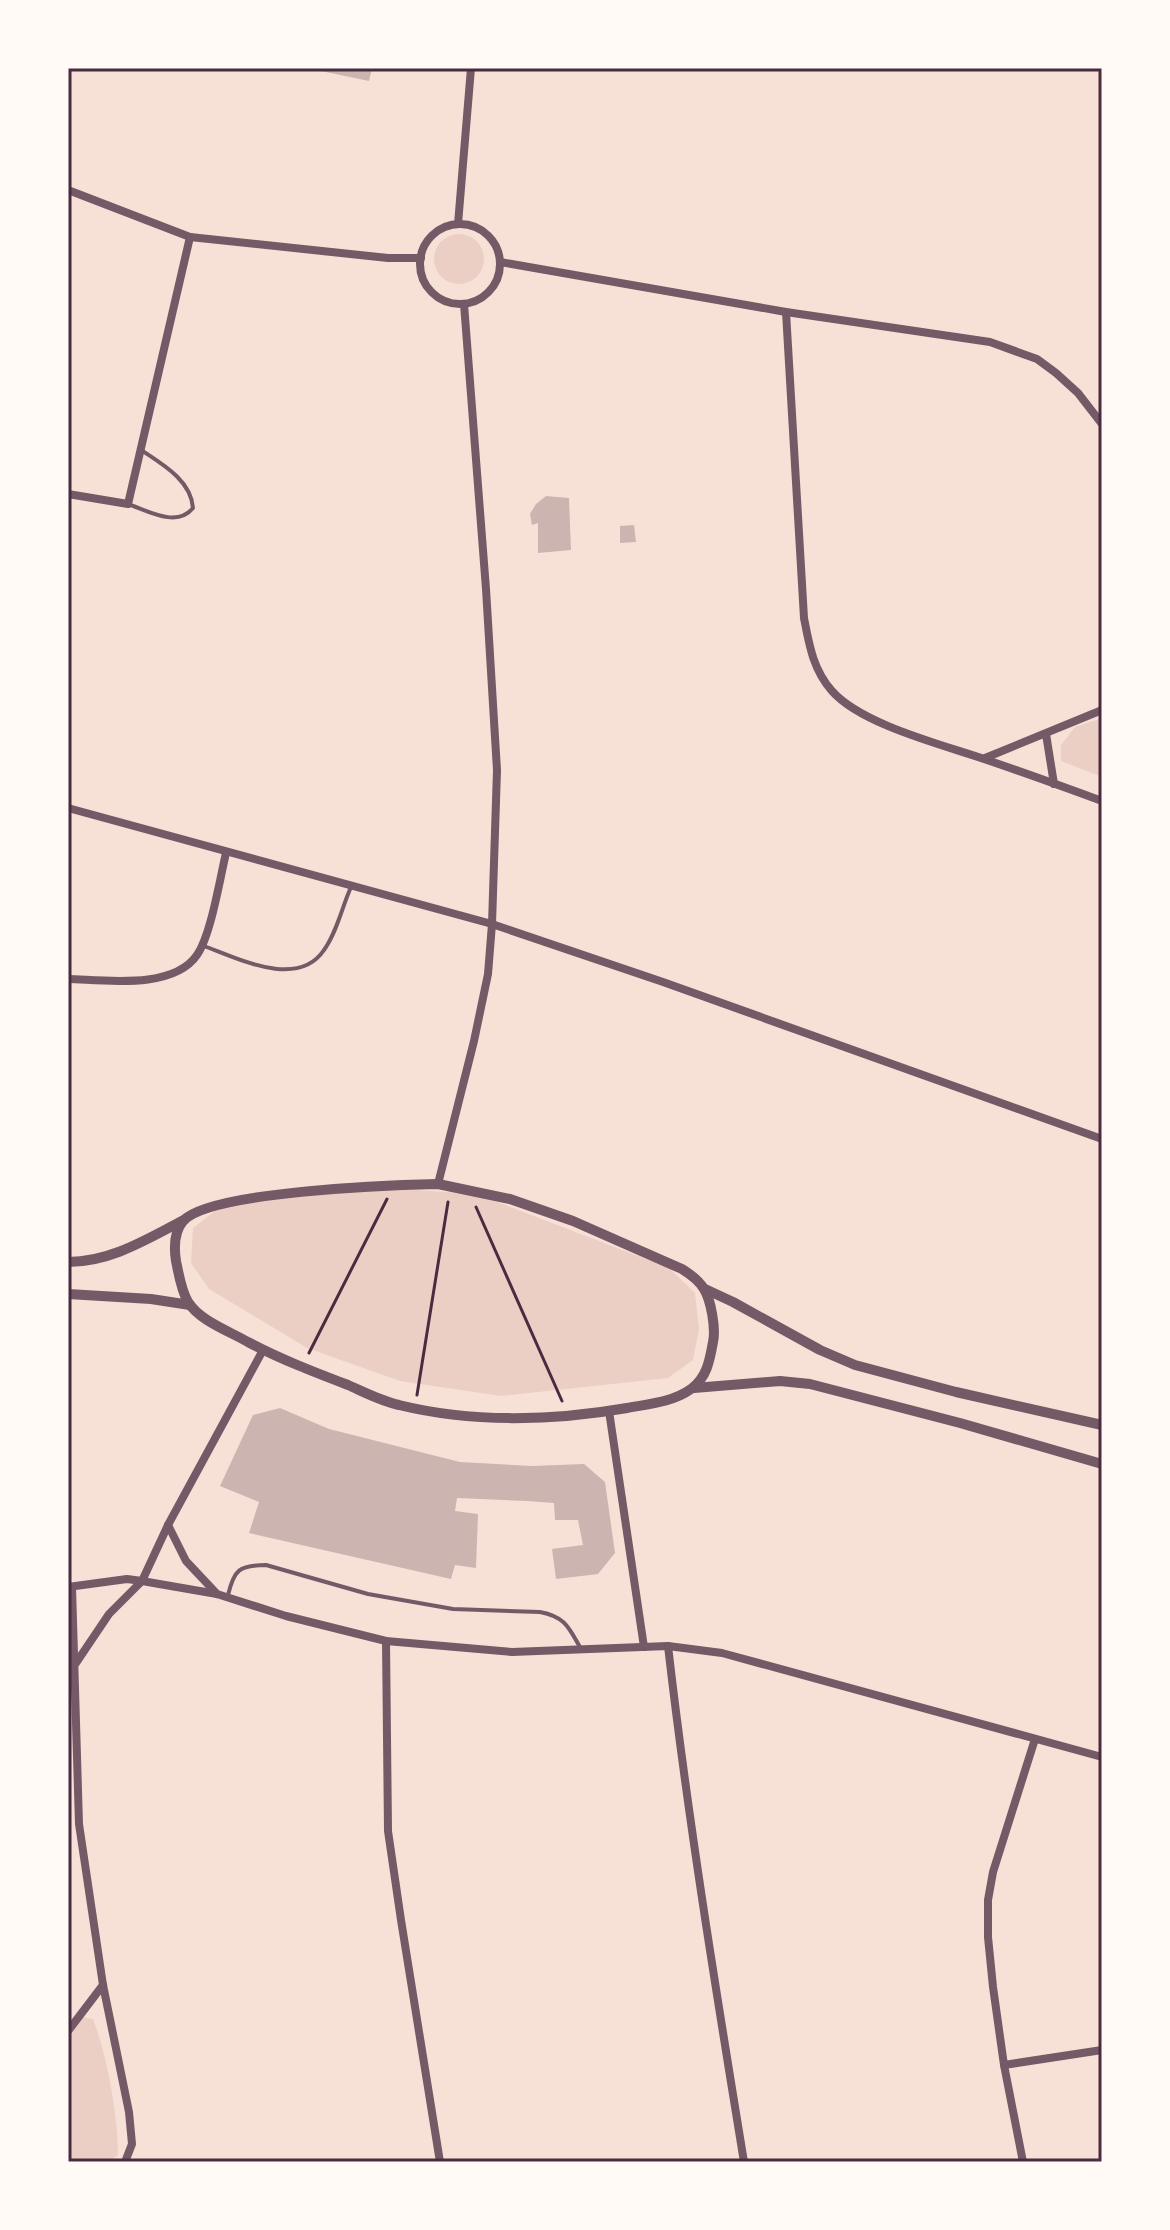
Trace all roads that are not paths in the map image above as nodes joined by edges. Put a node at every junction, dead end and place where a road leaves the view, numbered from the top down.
1 (471, 68) edge
2 (68, 190) edge
3 (458, 224) junction
4 (190, 237) junction
5 (421, 258) junction
6 (500, 262) junction
7 (464, 304) junction
8 (786, 312) junction
9 (1102, 424) edge
10 (141, 450) junction
11 (68, 494) edge
12 (128, 504) junction
13 (1102, 710) edge
14 (1046, 734) junction
15 (984, 759) junction
16 (1054, 784) junction
17 (1102, 801) edge
18 (68, 808) edge
19 (226, 853) junction
20 (351, 887) junction
21 (492, 924) junction
22 (202, 945) junction
23 (68, 979) edge
24 (1102, 1139) edge
25 (438, 1184) junction
26 (184, 1220) junction
27 (68, 1262) edge
28 (705, 1289) junction
29 (68, 1294) edge
30 (190, 1305) junction
31 (263, 1350) junction
32 (694, 1388) junction
33 (609, 1411) junction
34 (1102, 1425) edge
35 (1101, 1460) edge
36 (168, 1525) junction
37 (142, 1581) junction
38 (70, 1587) edge
39 (217, 1594) junction
40 (227, 1598) junction
41 (386, 1641) junction
42 (668, 1646) junction
43 (644, 1647) junction
44 (582, 1650) junction
45 (76, 1663) junction
46 (1035, 1739) junction
47 (1102, 1757) edge
48 (103, 1985) junction
49 (68, 2031) edge
50 (1102, 2050) edge
51 (1004, 2065) junction
52 (125, 2162) edge
53 (440, 2162) edge
54 (744, 2162) edge
55 (1023, 2162) edge

1 - 3 street
2 - 4 street
3 - 5 street
3 - 6 street
4 - 5 street
4 - 10 street
5 - 7 street
6 - 7 street
6 - 8 street
7 - 21 street
8 - 9 street
8 - 15 street
10 - 12 street
10 - 12 lane
11 - 12 street
13 - 14 street
14 - 15 street
14 - 16 street
15 - 16 street
16 - 17 street
18 - 19 street
19 - 20 street
19 - 22 street
20 - 21 street
20 - 22 lane
21 - 24 street
21 - 25 street
22 - 23 street
25 - 26 street
25 - 28 street
26 - 27 street
26 - 30 street
28 - 32 street
28 - 34 street
29 - 30 street
30 - 31 street
31 - 33 street
31 - 36 street
32 - 33 street
32 - 35 street
33 - 43 street
36 - 37 street
36 - 39 street
37 - 38 street
37 - 39 street
37 - 45 street
38 - 45 street
39 - 40 street
40 - 41 street
40 - 44 lane
41 - 44 street
41 - 53 street
42 - 43 street
42 - 46 street
42 - 54 street
43 - 44 street
45 - 48 street
46 - 47 street
46 - 51 street
48 - 49 street
48 - 52 street
50 - 51 street
51 - 55 street

